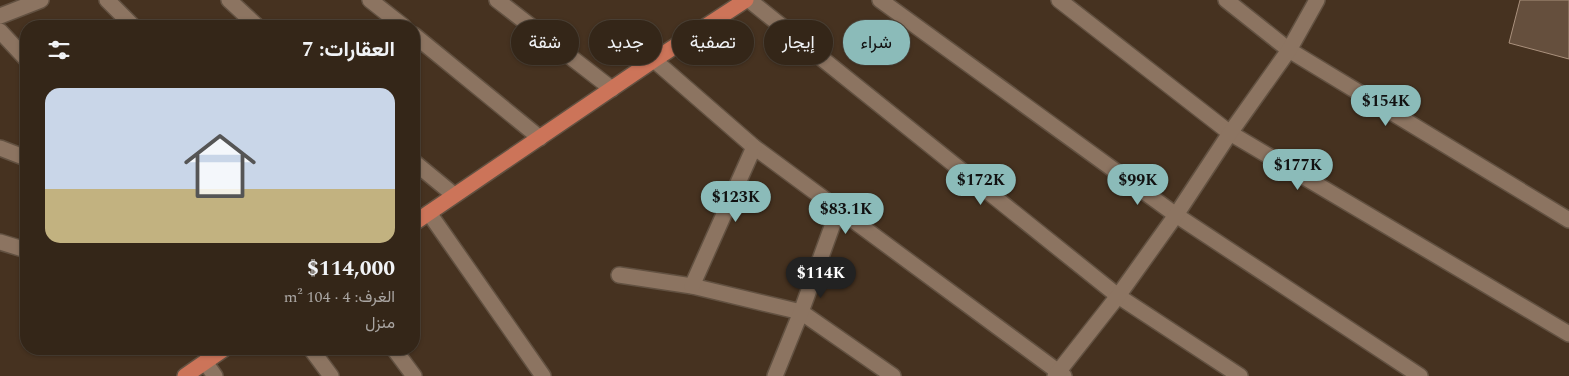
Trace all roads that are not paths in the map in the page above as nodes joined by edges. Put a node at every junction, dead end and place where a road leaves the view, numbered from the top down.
1 (41, 0) edge
2 (107, 0) edge
3 (229, 0) edge
4 (370, 0) edge
5 (497, 0) edge
6 (748, 0) edge
7 (880, 0) edge
8 (1059, 0) edge
9 (1226, 0) edge
10 (1317, 0) edge
11 (0, 16) edge
12 (127, 20) edge
13 (251, 20) edge
14 (396, 20) edge
15 (0, 31) edge
16 (420, 40) edge
17 (1289, 50) junction
18 (20, 53) edge
19 (662, 55) edge
20 (647, 65) edge
21 (660, 65) edge
22 (612, 89) junction
23 (1230, 133) junction
24 (540, 138) junction
25 (754, 147) junction
26 (0, 148) edge
27 (20, 156) edge
28 (420, 167) edge
29 (454, 195) junction
30 (838, 210) junction
31 (429, 213) junction
32 (1176, 215) junction
33 (420, 219) edge
34 (1569, 220) edge
35 (0, 242) edge
36 (20, 248) edge
37 (619, 275) dead end
38 (692, 286) junction
39 (1118, 296) junction
40 (801, 312) junction
41 (1569, 334) edge
42 (215, 355) edge
43 (315, 355) edge
44 (398, 355) edge
45 (205, 362) junction
46 (1059, 375) edge
47 (185, 376) edge
48 (215, 376) edge
49 (331, 376) edge
50 (414, 376) edge
51 (543, 376) edge
52 (774, 376) edge
53 (893, 376) edge
54 (1240, 376) edge
55 (1420, 376) edge

1 - 11 street
2 - 12 street
3 - 13 street
4 - 14 street
5 - 22 street
6 - 19 main road
6 - 39 street
7 - 32 street
8 - 23 street
9 - 17 street
10 - 17 street
15 - 18 street
16 - 24 street
17 - 23 street
17 - 34 street
20 - 22 main road
21 - 25 street
22 - 24 main road
23 - 32 street
23 - 41 street
24 - 29 main road
25 - 30 street
25 - 38 street
26 - 27 street
28 - 29 street
29 - 31 main road
30 - 40 street
30 - 46 street
31 - 33 main road
31 - 51 street
32 - 39 street
32 - 55 street
35 - 36 street
37 - 38 street
38 - 40 street
39 - 46 street
39 - 54 street
40 - 52 street
40 - 53 street
42 - 45 main road
43 - 49 street
44 - 50 street
45 - 47 main road
45 - 48 street

